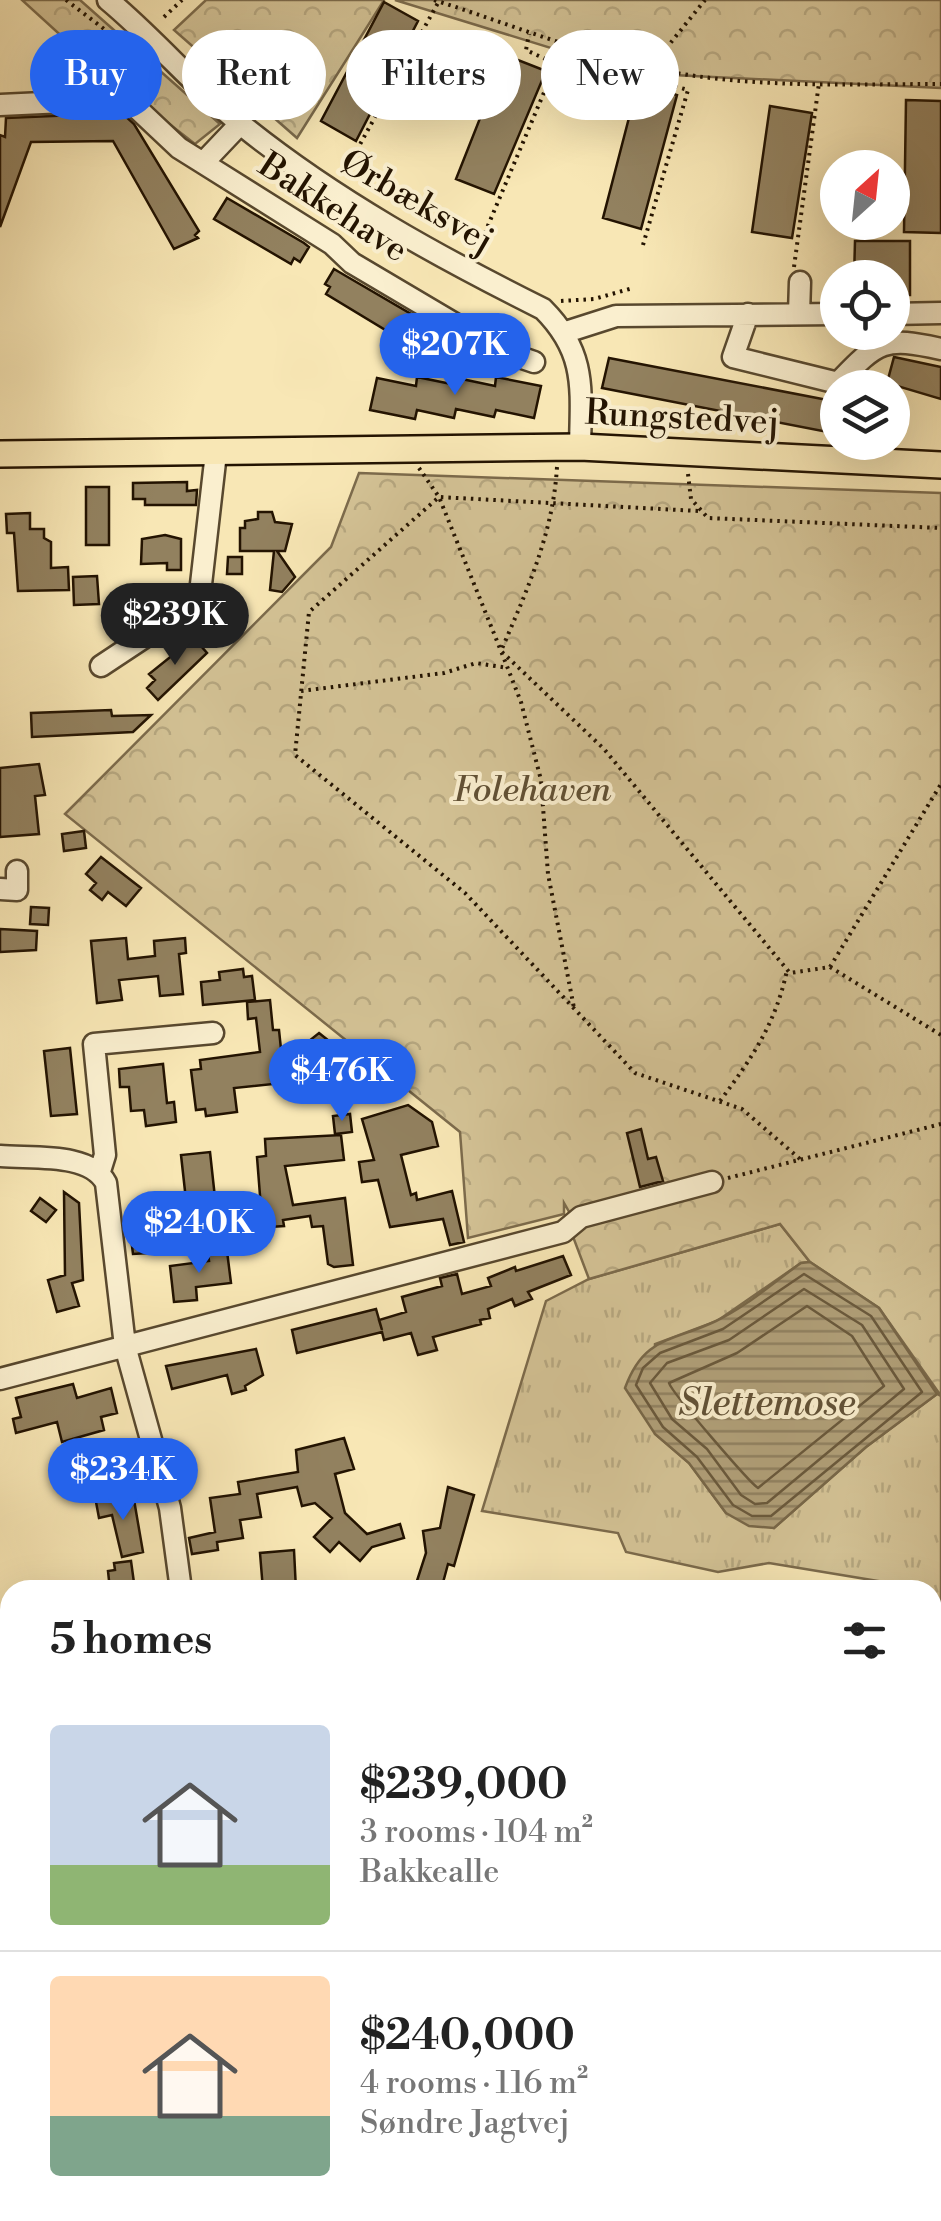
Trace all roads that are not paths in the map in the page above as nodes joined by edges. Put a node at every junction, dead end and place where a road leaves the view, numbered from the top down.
1 (108, 0) edge
2 (0, 106) edge
3 (240, 124) junction
4 (202, 163) junction
5 (797, 282) road end
6 (748, 314) junction
7 (799, 314) junction
8 (820, 314) edge
9 (910, 314) edge
10 (941, 314) edge
11 (566, 332) junction
12 (941, 349) edge
13 (534, 362) dead end
14 (569, 447) junction
15 (216, 453) junction
16 (0, 454) edge
17 (941, 465) edge
18 (100, 666) dead end
19 (17, 871) dead end
20 (0, 889) edge
21 (213, 1033) dead end
22 (0, 1156) edge
23 (100, 1171) junction
24 (712, 1182) road end
25 (125, 1346) junction
26 (0, 1379) edge
27 (180, 1580) edge

1 - 3 street, Ørbæksvej
2 - 4 street, Bakkehave
3 - 4 street, Bakkehave
3 - 11 street, Ørbæksvej
4 - 13 street, Bakkehave
5 - 7 street
6 - 7 street
6 - 11 street
6 - 12 street
7 - 8 street
9 - 10 street
11 - 14 street, Ørbæksvej
14 - 15 main road, Rungstedvej
14 - 17 main road, Rungstedvej
15 - 16 main road, Rungstedvej
15 - 18 street
19 - 20 street
21 - 23 street
22 - 23 street
23 - 25 street
24 - 25 street
25 - 26 street
25 - 27 street

